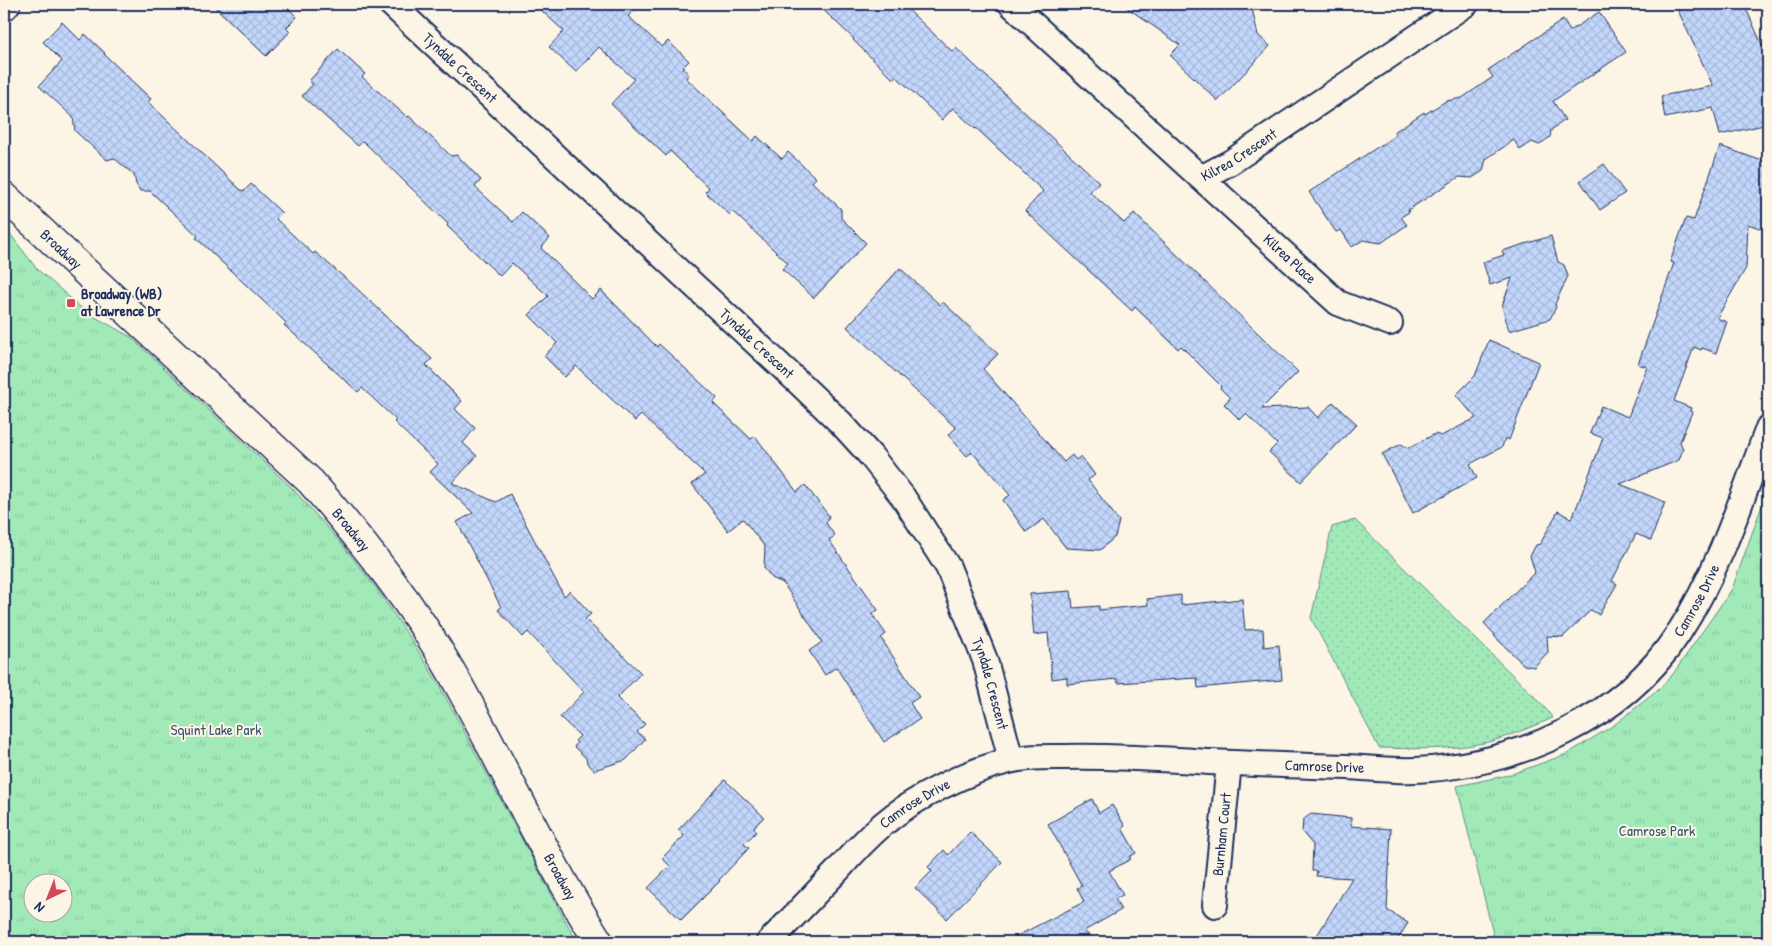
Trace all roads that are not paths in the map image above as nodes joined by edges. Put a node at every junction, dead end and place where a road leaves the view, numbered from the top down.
1 (391, 4) edge
2 (1011, 4) edge
3 (1466, 4) edge
4 (1202, 178) junction
5 (4, 196) edge
6 (1390, 324) dead end
7 (1768, 428) edge
8 (1011, 760) junction
9 (1229, 763) junction
10 (1215, 905) dead end
11 (599, 942) edge
12 (769, 942) edge

1 - 8 street, Tyndale Crescent
2 - 4 street, Kilrea Crescent
3 - 4 street, Kilrea Crescent
4 - 6 street, Kilrea Place
5 - 11 street, Broadway
7 - 9 street, Camrose Drive
8 - 9 street, Camrose Drive
8 - 12 street, Camrose Drive
9 - 10 street, Burnham Court

